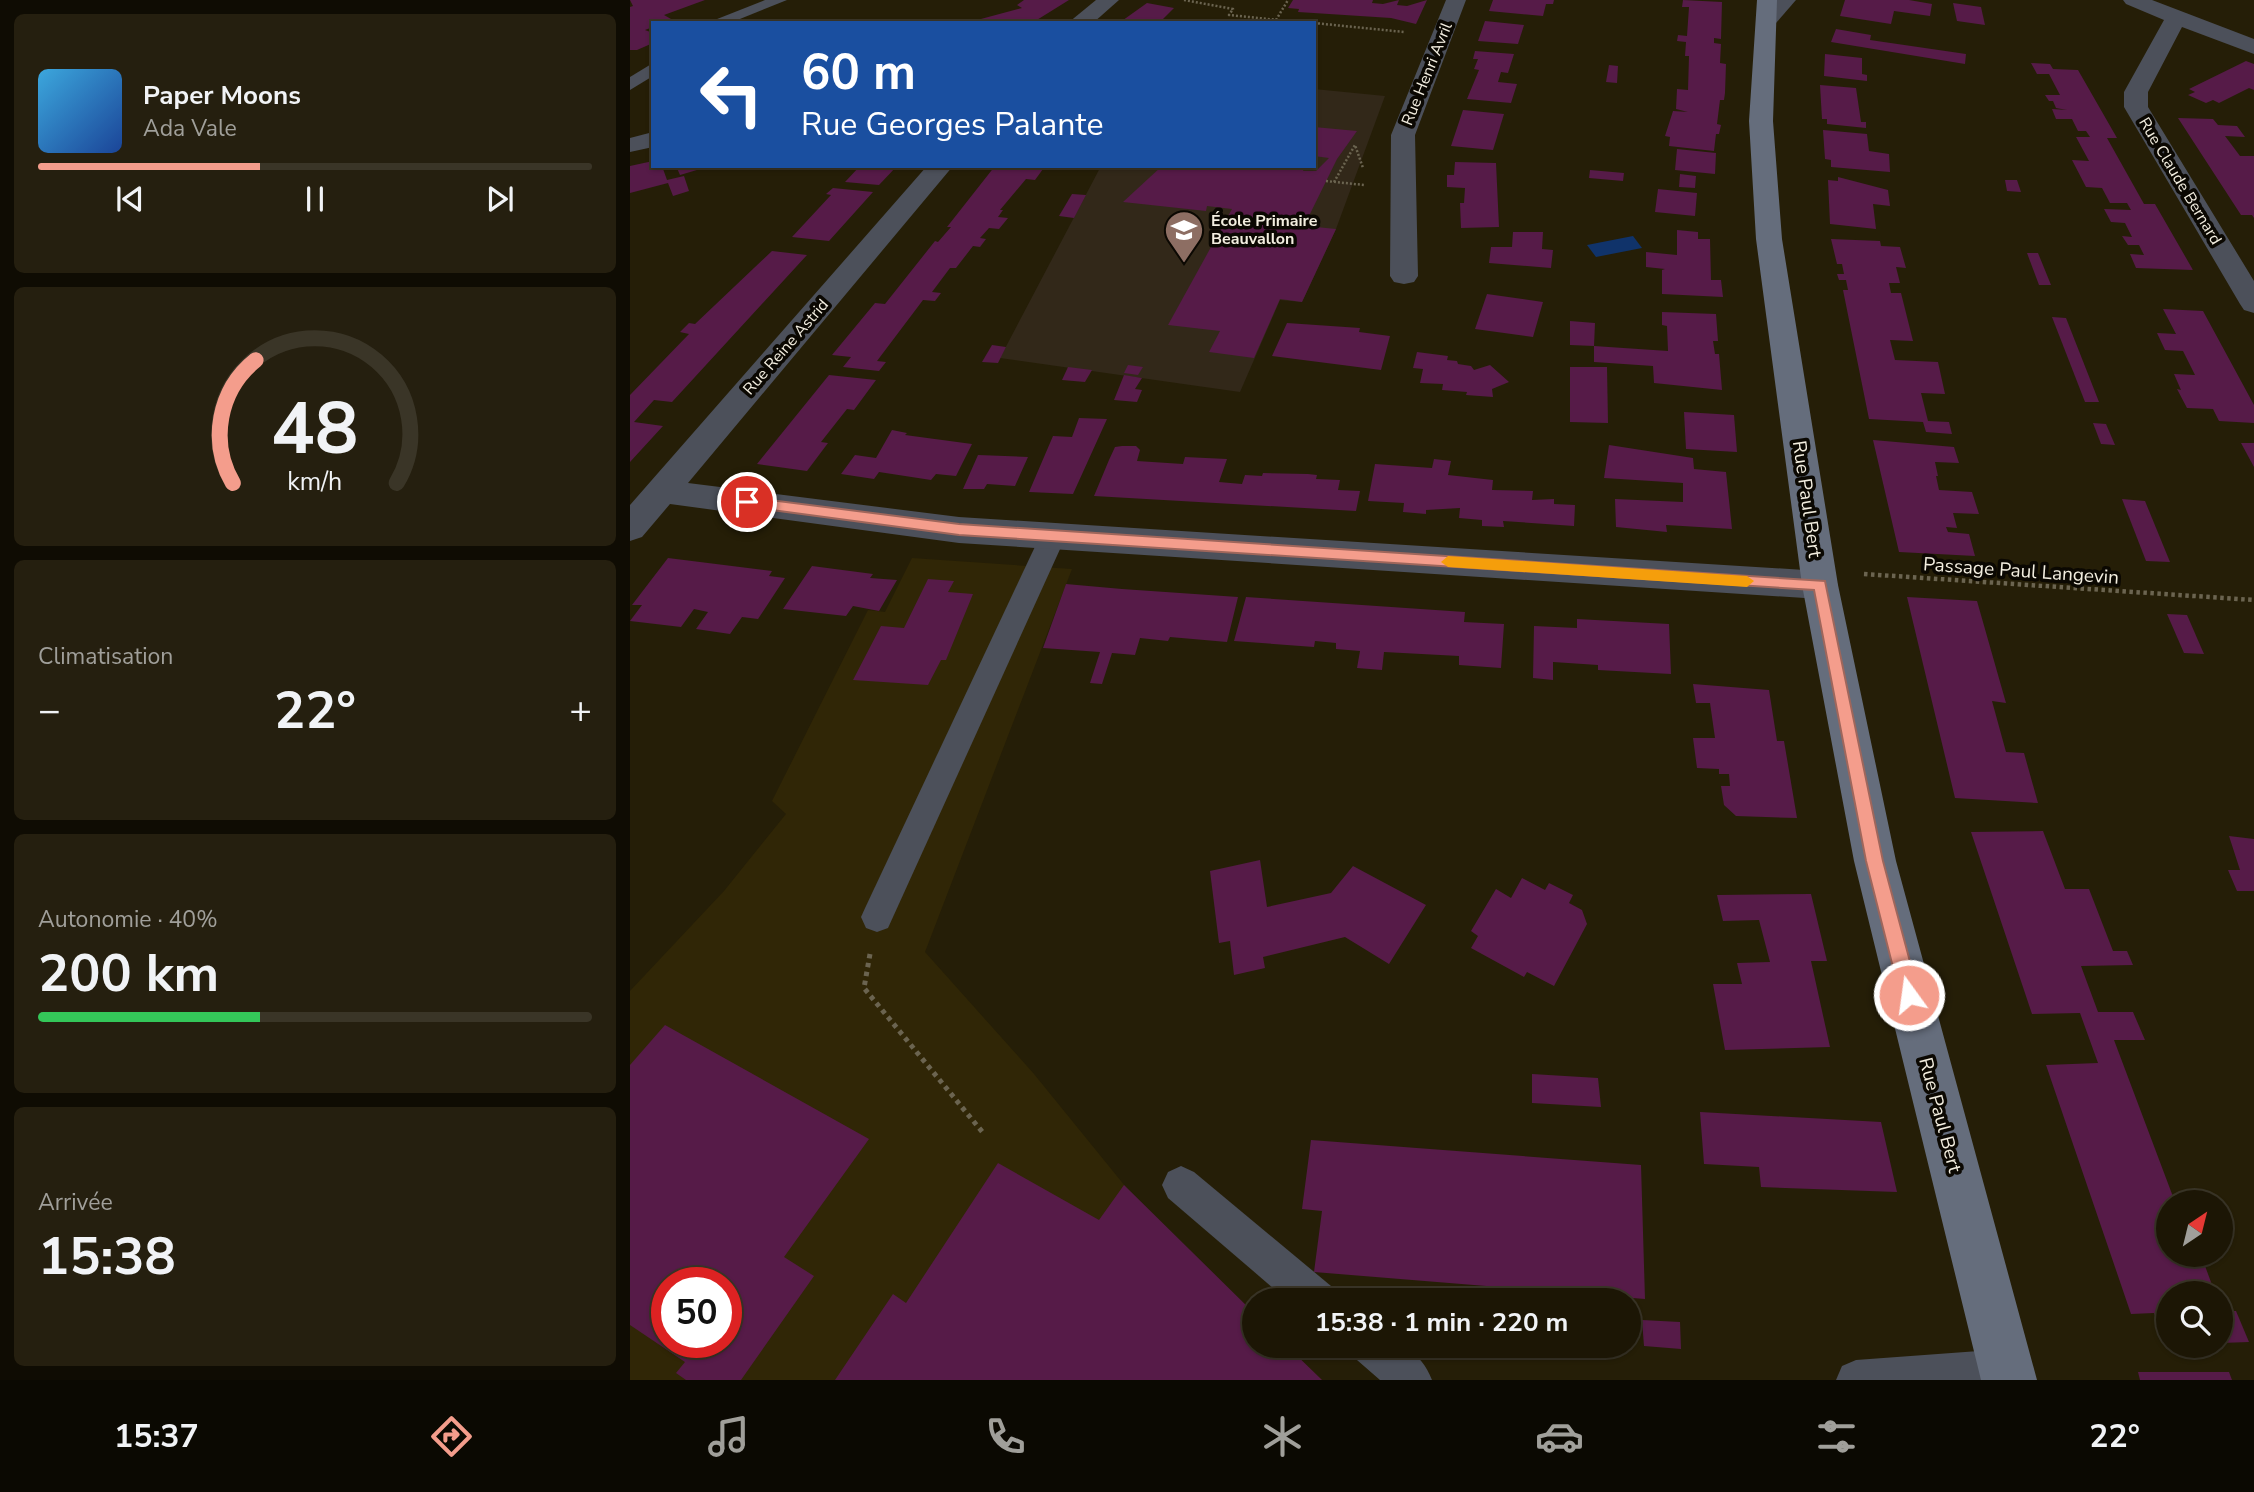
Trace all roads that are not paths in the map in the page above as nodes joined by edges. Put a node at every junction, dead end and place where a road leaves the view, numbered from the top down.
1 (779, 0) edge
2 (1109, 0) edge
3 (1456, 0) edge
4 (2133, 0) edge
5 (1774, 6) edge
6 (2176, 18) junction
7 (721, 21) edge
8 (1082, 21) edge
9 (2254, 47) edge
10 (651, 69) edge
11 (630, 85) edge
12 (651, 140) edge
13 (630, 145) edge
14 (939, 168) edge
15 (1404, 276) dead end
16 (2254, 304) edge
17 (661, 491) junction
18 (630, 528) edge
19 (1053, 536) junction
20 (1820, 585) junction
21 (877, 917) road end
22 (1181, 1185) dead end
23 (1303, 1288) edge
24 (1385, 1358) edge
25 (2008, 1375) edge
26 (1412, 1380) edge
27 (1856, 1380) edge

1 - 7 lane
2 - 8 street
3 - 15 street, Rue Henri Avril
4 - 6 street
5 - 20 main road, Rue Paul Bert
6 - 9 street
6 - 16 street, Rue Claude Bernard
10 - 11 lane
12 - 13 street
14 - 17 street, Rue Reine Astrid
17 - 18 street, Rue Reine Astrid
17 - 19 street
19 - 20 street
19 - 21 lane
20 - 25 main road, Rue Paul Bert
22 - 23 lane
24 - 26 lane
25 - 27 lane

